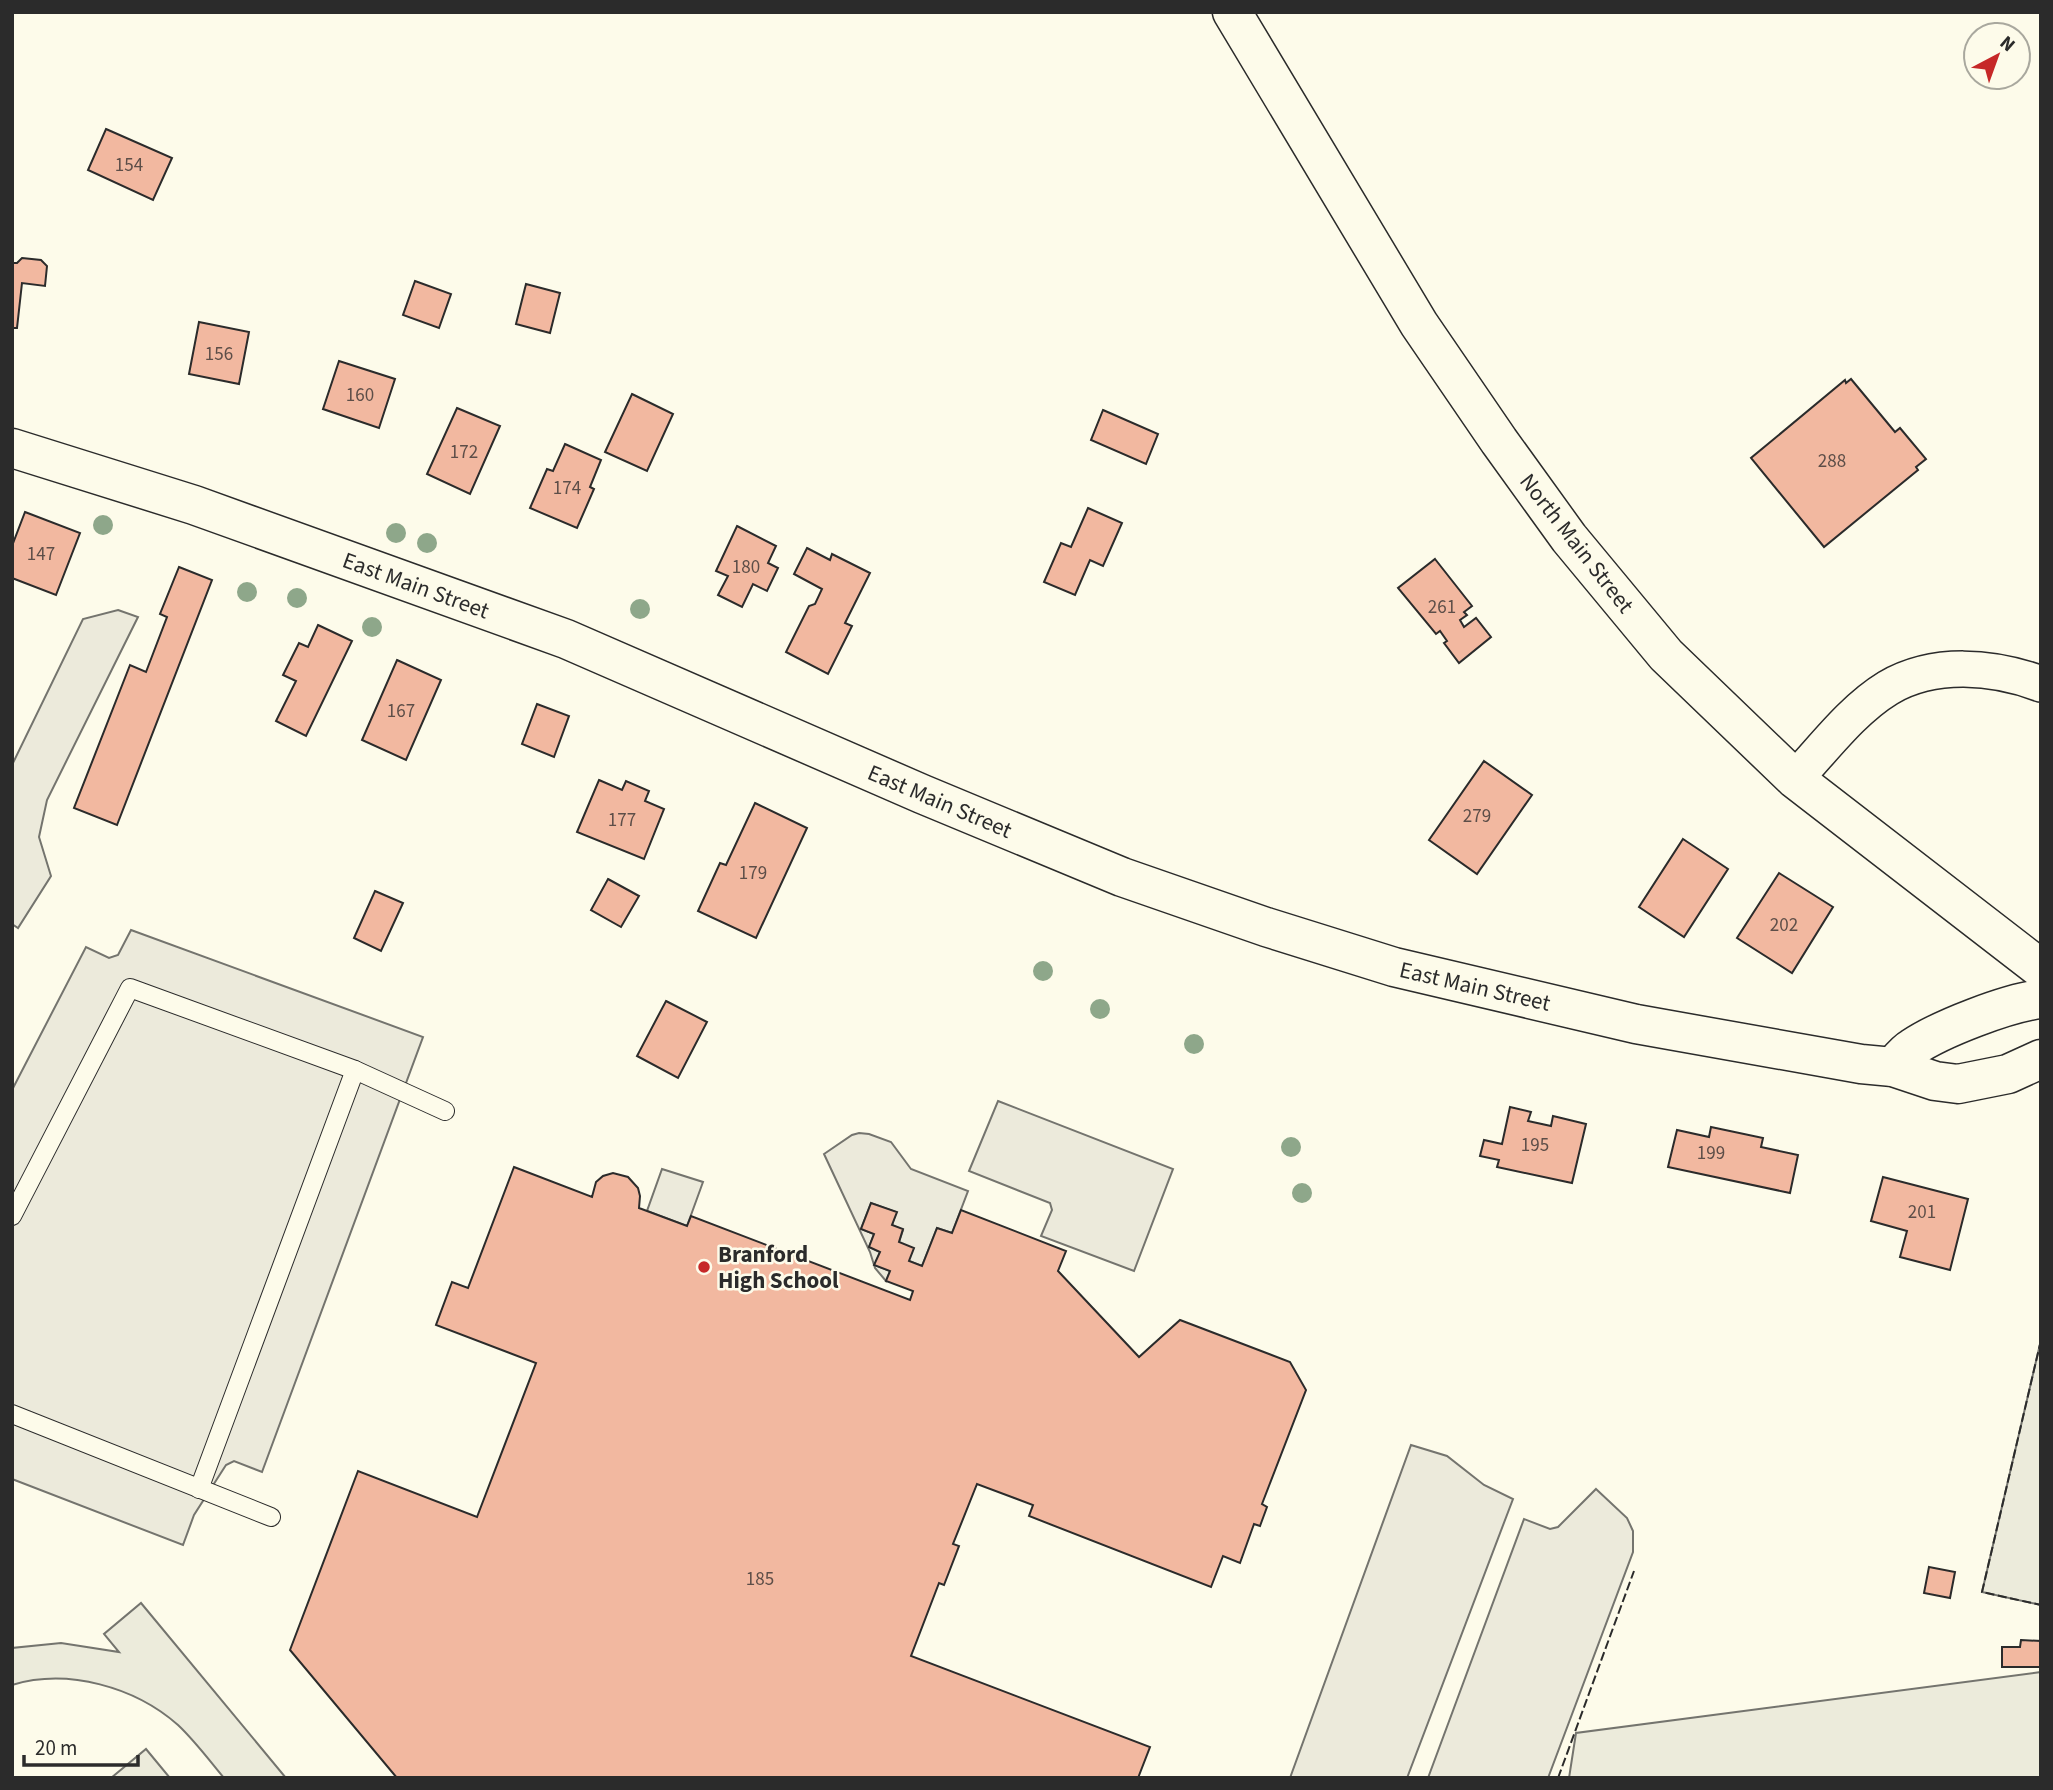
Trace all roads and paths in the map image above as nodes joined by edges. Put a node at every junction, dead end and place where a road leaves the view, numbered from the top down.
1 (1232, 12) edge
2 (12, 448) edge
3 (2041, 684) edge
4 (1795, 779) junction
5 (2041, 969) edge
6 (2041, 999) edge
7 (2041, 1059) edge
8 (1893, 1067) junction
9 (355, 1070) junction
10 (445, 1111) dead end
11 (12, 1216) edge
12 (12, 1414) edge
13 (199, 1489) junction
14 (271, 1517) dead end

1 - 4 street, North Main Street
2 - 8 street, East Main Street
3 - 4 street
4 - 5 street, North Main Street
6 - 8 street
7 - 8 street, East Main Street
9 - 10 lane
9 - 11 lane
9 - 13 lane
12 - 13 lane
13 - 14 lane

